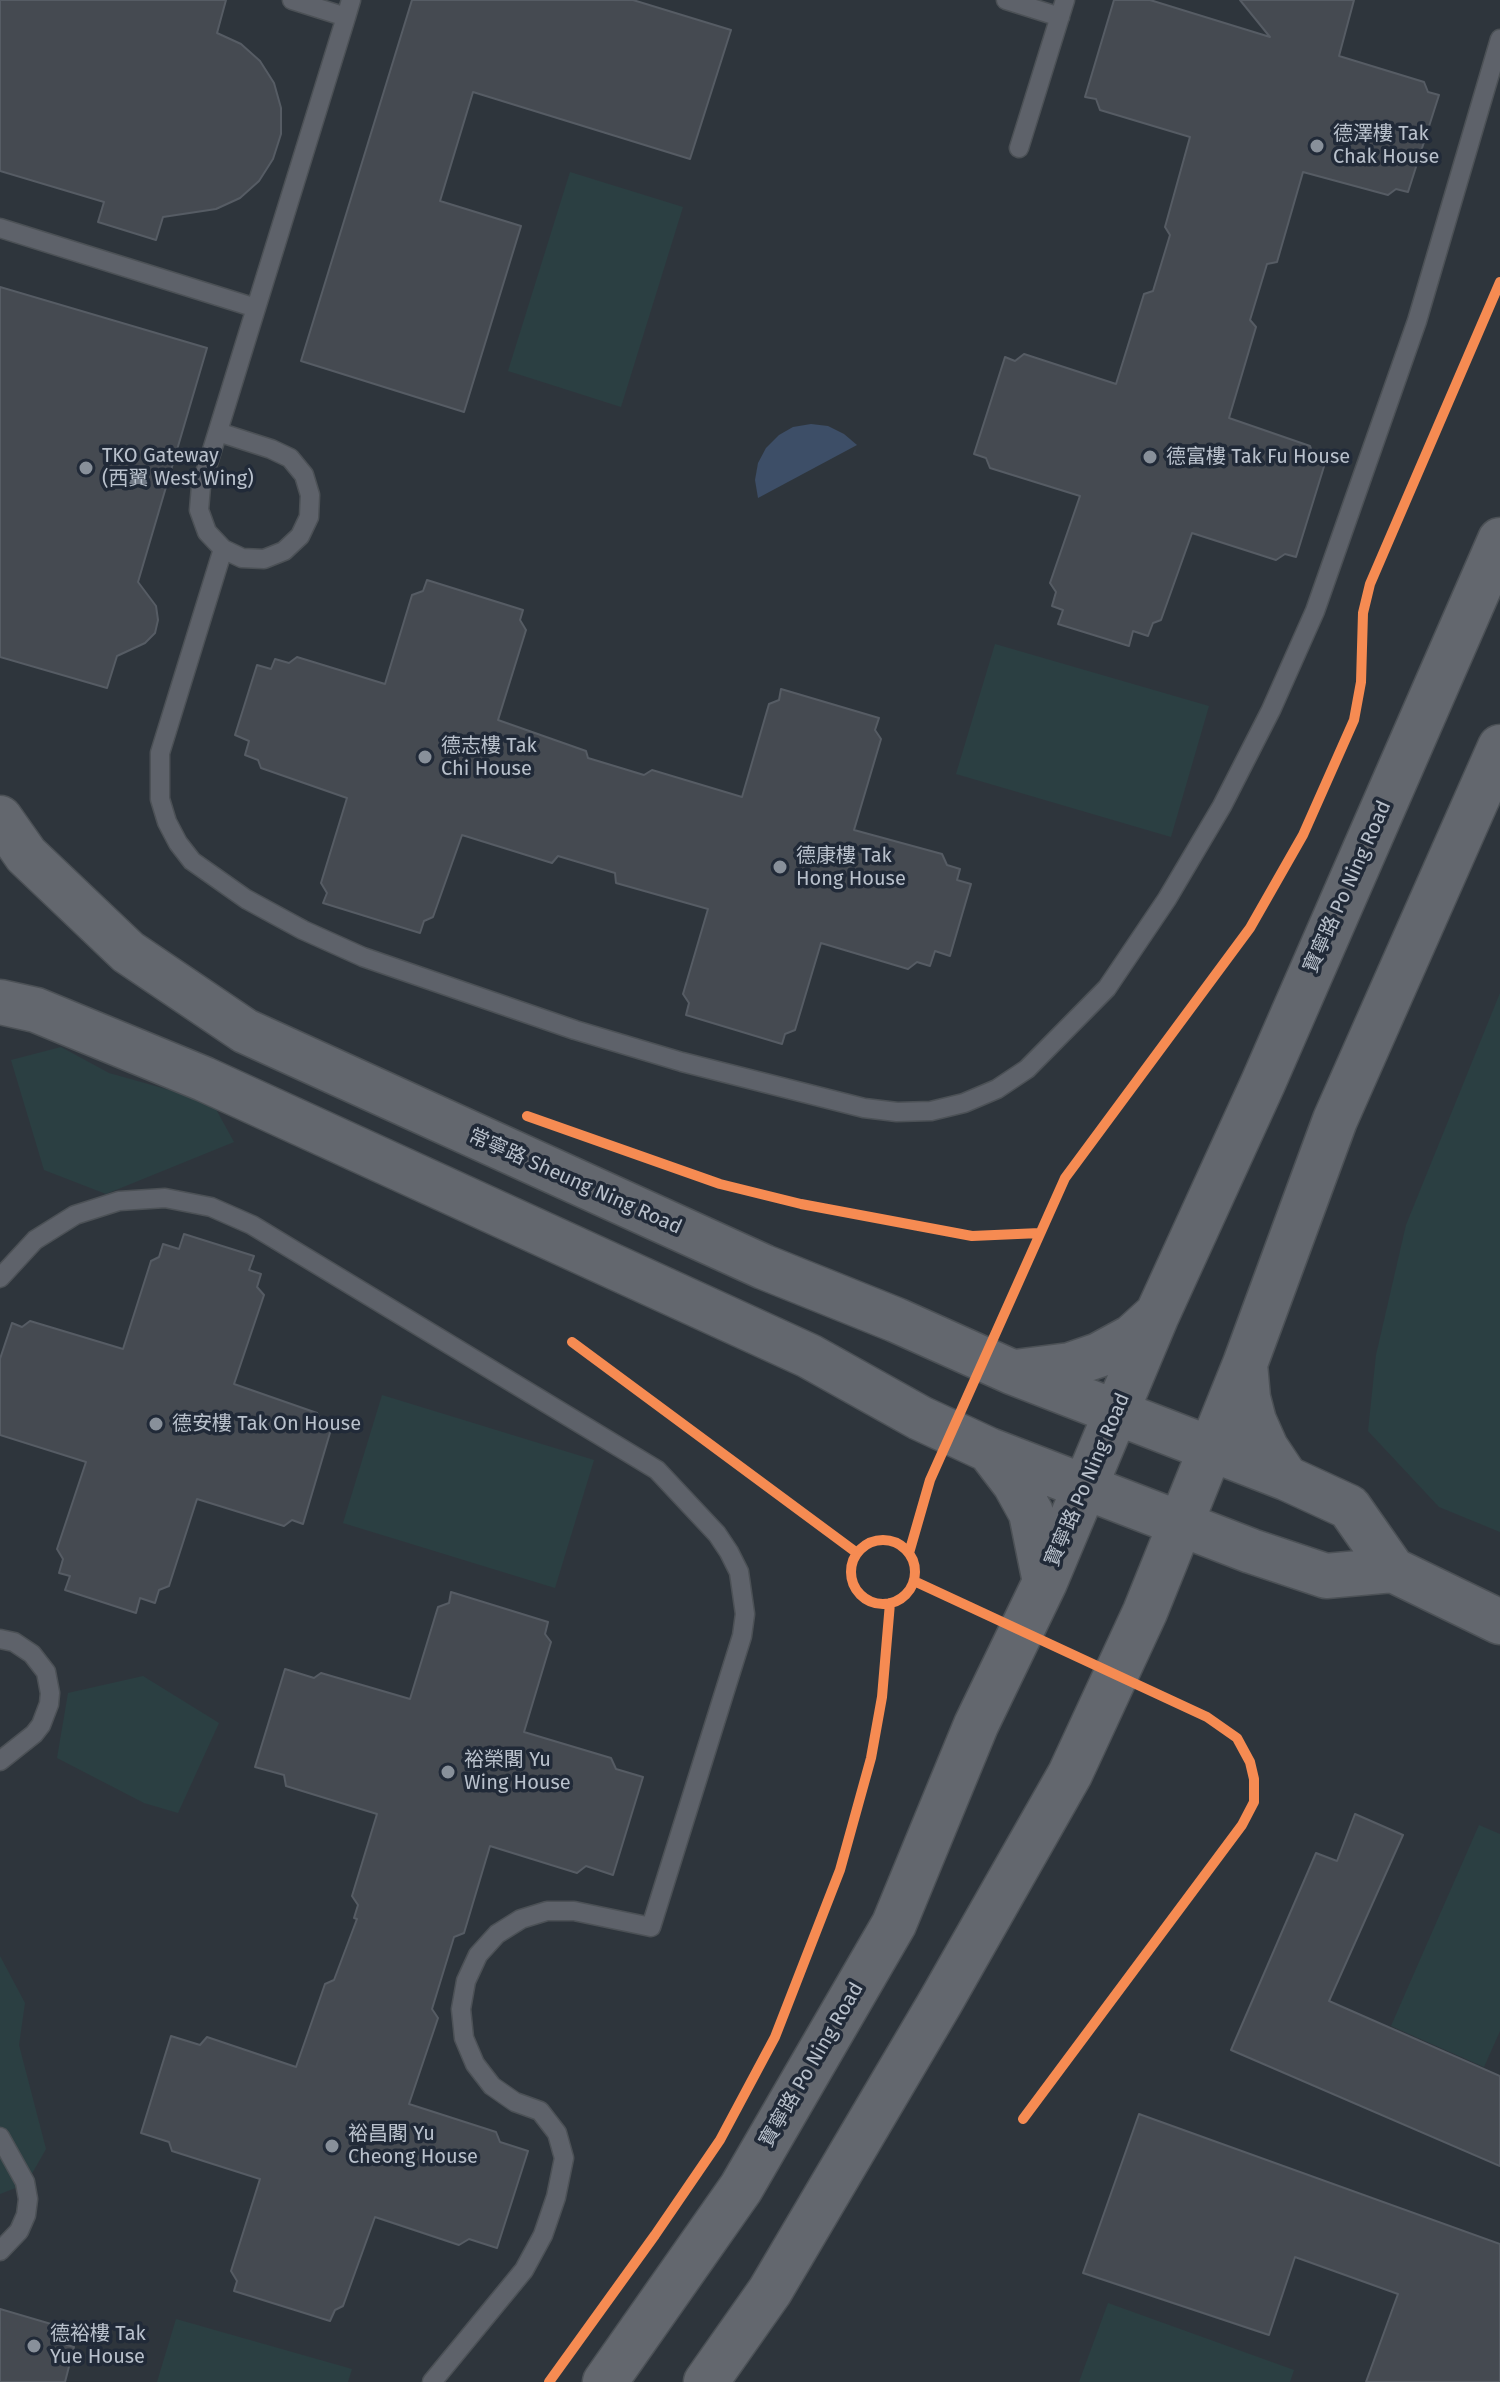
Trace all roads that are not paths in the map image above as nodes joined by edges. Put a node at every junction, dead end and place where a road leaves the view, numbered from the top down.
1 (292, 0) edge
2 (1006, 0) edge
3 (348, 8) edge
4 (1063, 8) edge
5 (1500, 39) edge
6 (1019, 148) dead end
7 (0, 228) edge
8 (256, 308) junction
9 (218, 432) junction
10 (1500, 540) edge
11 (223, 549) junction
12 (1500, 747) edge
13 (0, 818) edge
14 (0, 1002) edge
15 (0, 1278) edge
16 (1157, 1315) junction
17 (1245, 1364) junction
18 (1012, 1372) junction
19 (1116, 1412) junction
20 (1210, 1449) junction
21 (989, 1450) junction
22 (1286, 1478) junction
23 (1084, 1487) junction
24 (1180, 1524) junction
25 (1393, 1570) junction
26 (1045, 1582) junction
27 (1500, 1622) edge
28 (0, 1639) edge
29 (0, 1761) edge
30 (0, 2137) edge
31 (0, 2251) edge
32 (432, 2382) edge
33 (605, 2382) edge
34 (706, 2382) edge

1 - 3 lane
2 - 4 lane
3 - 8 lane
4 - 6 lane
5 - 11 lane
7 - 8 lane
8 - 9 lane
9 - 11 lane
9 - 11 lane
10 - 16 main road, 寶寧路 Po Ning Road
12 - 17 main road
13 - 18 main road, 常寧路 Sheung Ning Road
14 - 21 main road
15 - 32 lane
16 - 18 main road
16 - 19 main road, 寶寧路 Po Ning Road
17 - 20 main road
17 - 22 main road
18 - 19 main road, 常寧路 Sheung Ning Road
19 - 20 main road, 常寧路 Sheung Ning Road
19 - 23 main road, 寶寧路 Po Ning Road
20 - 22 main road, 常寧路 Sheung Ning Road
20 - 24 main road
21 - 23 main road
21 - 26 main road
22 - 25 main road, 常寧路 Sheung Ning Road
23 - 24 main road
23 - 26 main road, 寶寧路 Po Ning Road
24 - 25 main road
24 - 34 main road
25 - 27 main road
26 - 33 main road, 寶寧路 Po Ning Road
28 - 29 lane
30 - 31 lane

